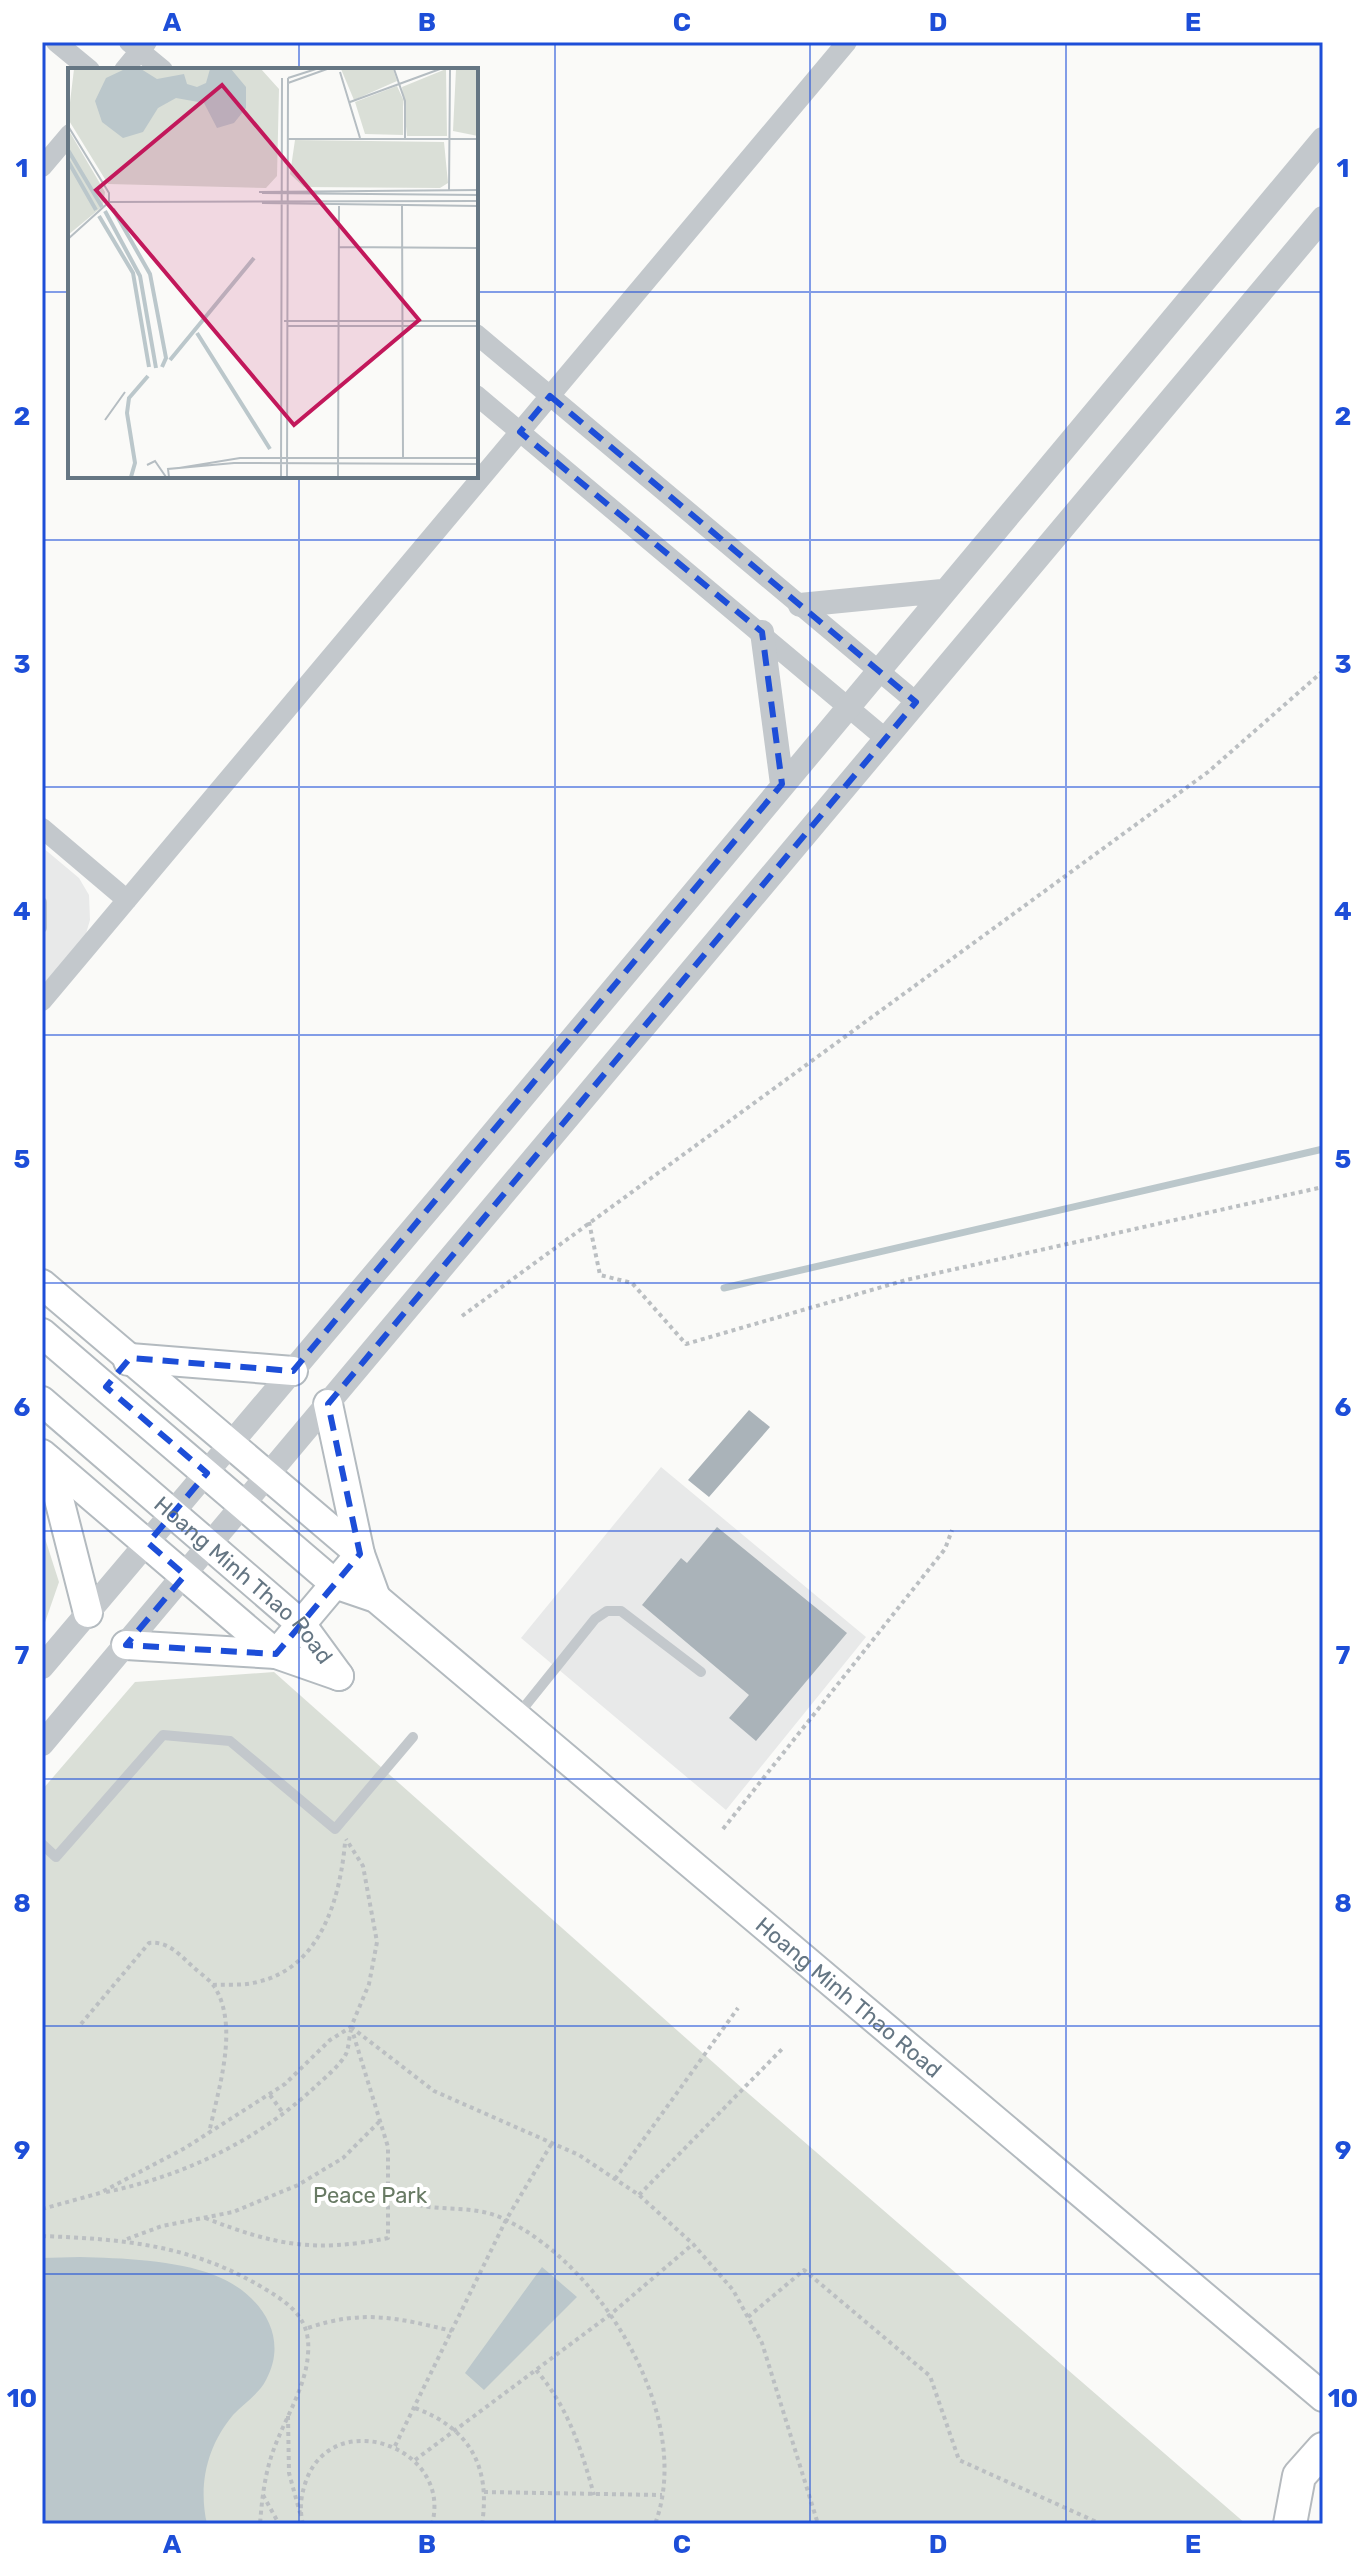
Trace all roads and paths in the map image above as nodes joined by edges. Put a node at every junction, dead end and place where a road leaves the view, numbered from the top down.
1 (56, 42) edge
2 (847, 42) edge
3 (139, 45) edge
4 (88, 68) edge
5 (125, 68) edge
6 (161, 68) edge
7 (68, 136) edge
8 (1323, 139) edge
9 (42, 167) edge
10 (1323, 218) edge
11 (478, 336) edge
12 (550, 396) junction
13 (478, 397) edge
14 (520, 432) junction
15 (942, 591) junction
16 (800, 605) junction
17 (762, 632) junction
18 (879, 669) junction
19 (1323, 671) edge
20 (916, 702) junction
21 (849, 705) junction
22 (886, 739) junction
23 (782, 784) junction
24 (42, 828) edge
25 (127, 900) junction
26 (42, 902) edge
27 (42, 928) edge
28 (42, 1001) edge
29 (1323, 1187) edge
30 (589, 1222) junction
31 (42, 1284) edge
32 (462, 1316) dead end
33 (42, 1333) edge
34 (130, 1358) junction
35 (293, 1371) junction
36 (106, 1387) junction
37 (42, 1401) edge
38 (328, 1404) junction
39 (75, 1429) junction
40 (231, 1445) junction
41 (45, 1457) edge
42 (207, 1473) junction
43 (268, 1476) junction
44 (243, 1505) junction
45 (173, 1513) junction
46 (952, 1530) dead end
47 (148, 1543) junction
48 (210, 1545) junction
49 (360, 1554) junction
50 (185, 1575) junction
51 (335, 1584) junction
52 (376, 1598) junction
53 (88, 1613) junction
54 (301, 1624) junction
55 (126, 1645) junction
56 (276, 1654) junction
57 (42, 1667) edge
58 (701, 1672) dead end
59 (517, 1716) junction
60 (413, 1737) dead end
61 (42, 1744) edge
62 (335, 1829) junction
63 (723, 1829) dead end
64 (346, 1838) junction
65 (42, 1844) edge
66 (213, 1985) junction
67 (738, 2008) dead end
68 (81, 2024) dead end
69 (351, 2027) junction
70 (784, 2047) dead end
71 (270, 2095) junction
72 (283, 2113) junction
73 (381, 2120) junction
74 (209, 2133) junction
75 (552, 2143) junction
76 (615, 2179) junction
77 (100, 2193) junction
78 (639, 2195) junction
79 (388, 2196) junction
80 (42, 2209) edge
81 (205, 2218) junction
82 (506, 2220) junction
83 (42, 2236) edge
84 (125, 2240) junction
85 (693, 2244) junction
86 (611, 2314) junction
87 (748, 2317) junction
88 (308, 2328) junction
89 (452, 2331) junction
90 (536, 2370) junction
91 (1323, 2397) edge
92 (414, 2408) junction
93 (288, 2415) junction
94 (456, 2429) junction
95 (395, 2446) junction
96 (1323, 2449) edge
97 (415, 2460) junction
98 (484, 2492) junction
99 (262, 2493) junction
100 (594, 2495) junction
101 (662, 2495) junction
102 (301, 2515) junction
103 (260, 2524) edge
104 (279, 2524) edge
105 (303, 2524) edge
106 (432, 2524) edge
107 (482, 2524) edge
108 (655, 2524) edge
109 (818, 2524) edge
110 (1101, 2524) edge
111 (1290, 2524) edge

1 - 4 street
2 - 12 street
3 - 5 street
3 - 6 street
7 - 9 street
8 - 15 street
10 - 20 street
11 - 12 street
12 - 14 street
12 - 16 street
13 - 14 street
14 - 17 street
14 - 25 street
15 - 16 street
15 - 18 street
16 - 18 street
17 - 21 street
17 - 23 street
18 - 20 street
18 - 21 street
19 - 30 path
20 - 22 street
21 - 22 street
21 - 23 street
22 - 38 street
23 - 35 street
24 - 25 street
25 - 28 street
26 - 27 lane
29 - 30 path
30 - 32 path
31 - 34 main road
33 - 36 main road, Hoang Minh Thao Road
34 - 35 main road
34 - 36 main road
34 - 40 main road
35 - 40 street
36 - 42 main road, Hoang Minh Thao Road
37 - 39 main road, Hoang Minh Thao Road
38 - 43 street
38 - 49 main road
39 - 41 main road
39 - 45 main road, Hoang Minh Thao Road
40 - 42 street
40 - 43 main road
41 - 47 main road, Hoang Minh Thao Road
41 - 53 main road
42 - 44 main road, Hoang Minh Thao Road
42 - 45 street
43 - 44 street
43 - 49 main road
44 - 48 street
44 - 51 main road, Hoang Minh Thao Road
45 - 47 street
45 - 48 main road, Hoang Minh Thao Road
46 - 63 path
47 - 50 main road, Hoang Minh Thao Road
47 - 53 street
48 - 50 street
48 - 54 main road, Hoang Minh Thao Road
49 - 51 main road
49 - 52 main road
50 - 55 street
50 - 56 main road, Hoang Minh Thao Road
51 - 52 main road, Hoang Minh Thao Road
51 - 54 main road
52 - 59 main road, Hoang Minh Thao Road
53 - 57 street
54 - 56 main road
54 - 56 main road, Hoang Minh Thao Road
55 - 56 main road
55 - 61 street
58 - 59 lane
59 - 91 main road, Hoang Minh Thao Road
60 - 62 lane
62 - 64 path
62 - 65 lane
64 - 66 path
64 - 69 path
66 - 68 path
66 - 74 path
67 - 76 path
69 - 71 path
69 - 72 path
69 - 73 path
69 - 75 path
70 - 78 path
71 - 72 path
71 - 74 path
72 - 77 path
73 - 79 path
73 - 81 path
74 - 77 path
75 - 76 path
75 - 82 path
76 - 78 path
77 - 80 path
78 - 85 path
79 - 81 path
79 - 82 path
81 - 84 path
82 - 86 path
82 - 89 path
83 - 84 path
84 - 88 path
85 - 86 path
85 - 87 path
86 - 90 path
86 - 101 path
87 - 109 path
87 - 110 path
88 - 89 path
88 - 93 path
89 - 92 path
90 - 94 path
90 - 100 path
92 - 94 path
92 - 95 path
93 - 99 path
93 - 102 path
94 - 97 path
94 - 98 path
95 - 97 path
95 - 102 path
96 - 111 main road
97 - 106 path
98 - 100 path
98 - 107 path
99 - 103 path
99 - 104 path
100 - 101 path
101 - 108 path
102 - 105 path

